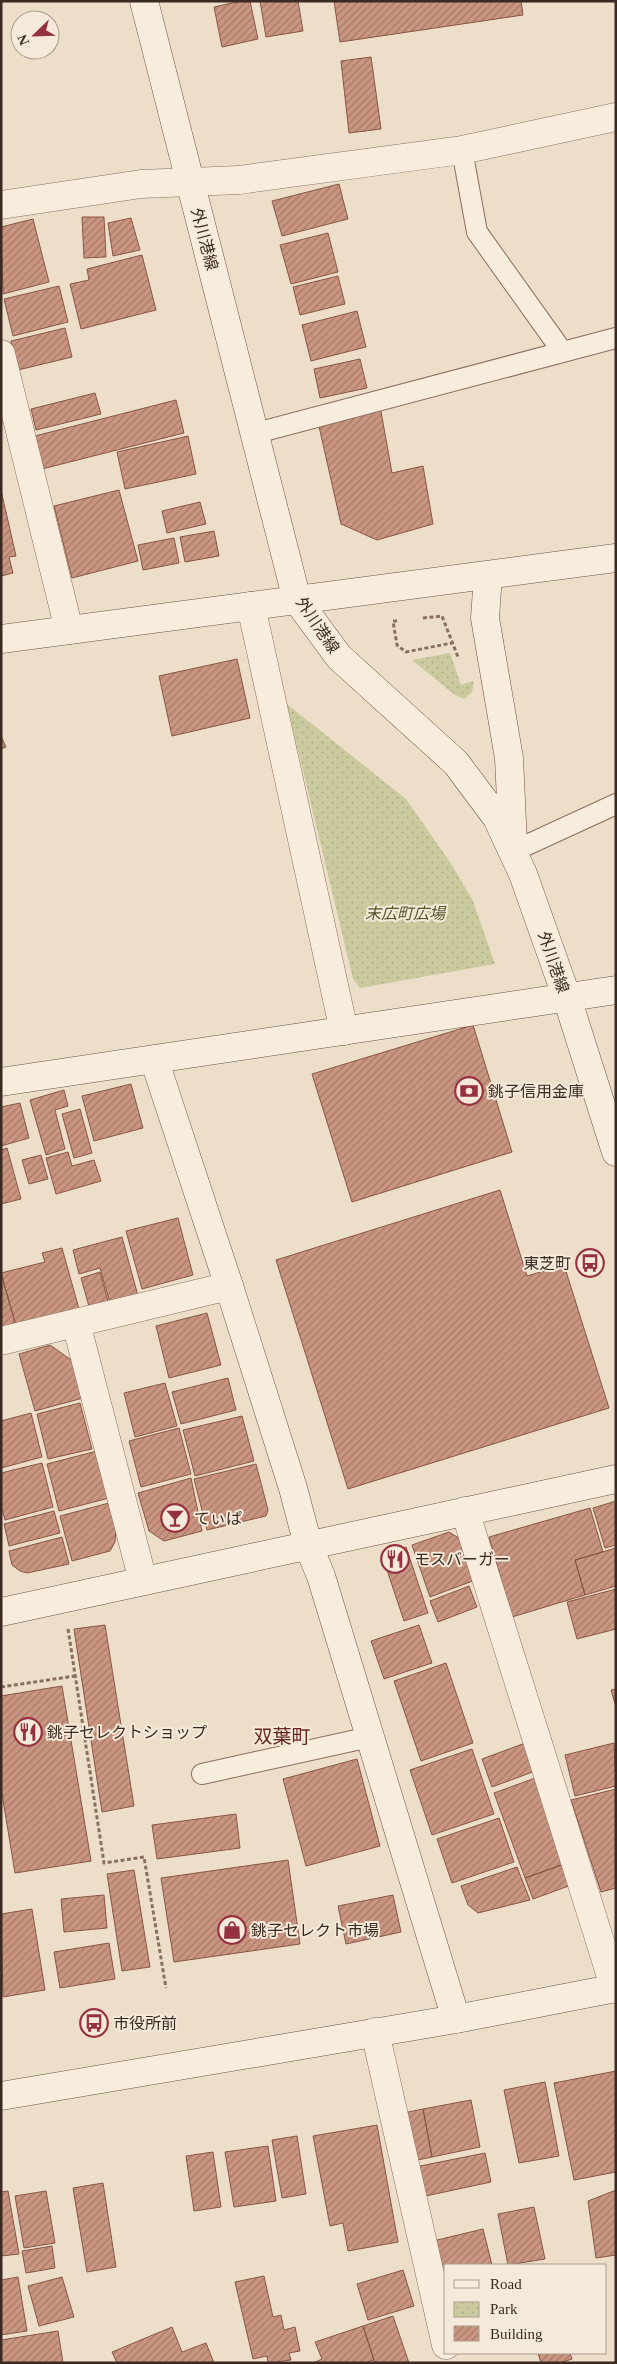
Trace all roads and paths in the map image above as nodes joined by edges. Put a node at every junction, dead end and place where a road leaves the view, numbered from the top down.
1 (144, 1) edge
2 (616, 117) edge
3 (462, 150) junction
4 (189, 181) junction
5 (1, 205) edge
6 (616, 338) edge
7 (562, 351) junction
8 (1, 354) edge
9 (256, 433) junction
10 (616, 558) edge
11 (488, 575) junction
12 (298, 600) junction
13 (251, 606) junction
14 (416, 619) dead end
15 (401, 620) dead end
16 (69, 630) junction
17 (1, 639) edge
18 (452, 643) junction
19 (458, 659) dead end
20 (616, 804) edge
21 (514, 851) junction
22 (616, 990) edge
23 (567, 998) junction
24 (344, 1031) junction
25 (154, 1059) junction
26 (1, 1082) edge
27 (616, 1152) edge
28 (229, 1286) junction
29 (76, 1323) junction
30 (1, 1341) edge
31 (616, 1479) edge
32 (465, 1511) junction
33 (308, 1545) junction
34 (142, 1581) junction
35 (2, 1607) edge
36 (60, 1629) dead end
37 (75, 1676) junction
38 (1, 1688) edge
39 (370, 1737) junction
40 (202, 1774) dead end
41 (166, 1988) dead end
42 (615, 1989) edge
43 (456, 2019) junction
44 (374, 2032) junction
45 (1, 2096) edge
46 (444, 2337) edge

1 - 4 street, 外川港線
2 - 3 street
3 - 4 street
3 - 7 lane
4 - 5 street
4 - 9 street, 外川港線
6 - 7 lane
7 - 9 lane
8 - 16 street
9 - 12 street, 外川港線
10 - 11 street
11 - 12 street
11 - 21 street
12 - 13 street
12 - 21 street, 外川港線
13 - 16 street
13 - 24 street
14 - 18 path
15 - 18 path
16 - 17 street
18 - 19 path
20 - 21 lane
21 - 23 street, 外川港線
22 - 23 street
23 - 24 street
23 - 27 street, 外川港線
24 - 25 street
25 - 26 street
25 - 28 street
28 - 29 street
28 - 33 street
29 - 30 street
29 - 34 street
31 - 32 street
32 - 33 street
32 - 42 street
33 - 34 street
33 - 39 street
34 - 35 street
36 - 37 path
37 - 38 path
37 - 41 path
39 - 40 lane
39 - 43 street
42 - 43 street
43 - 44 street
44 - 45 street
44 - 46 street

